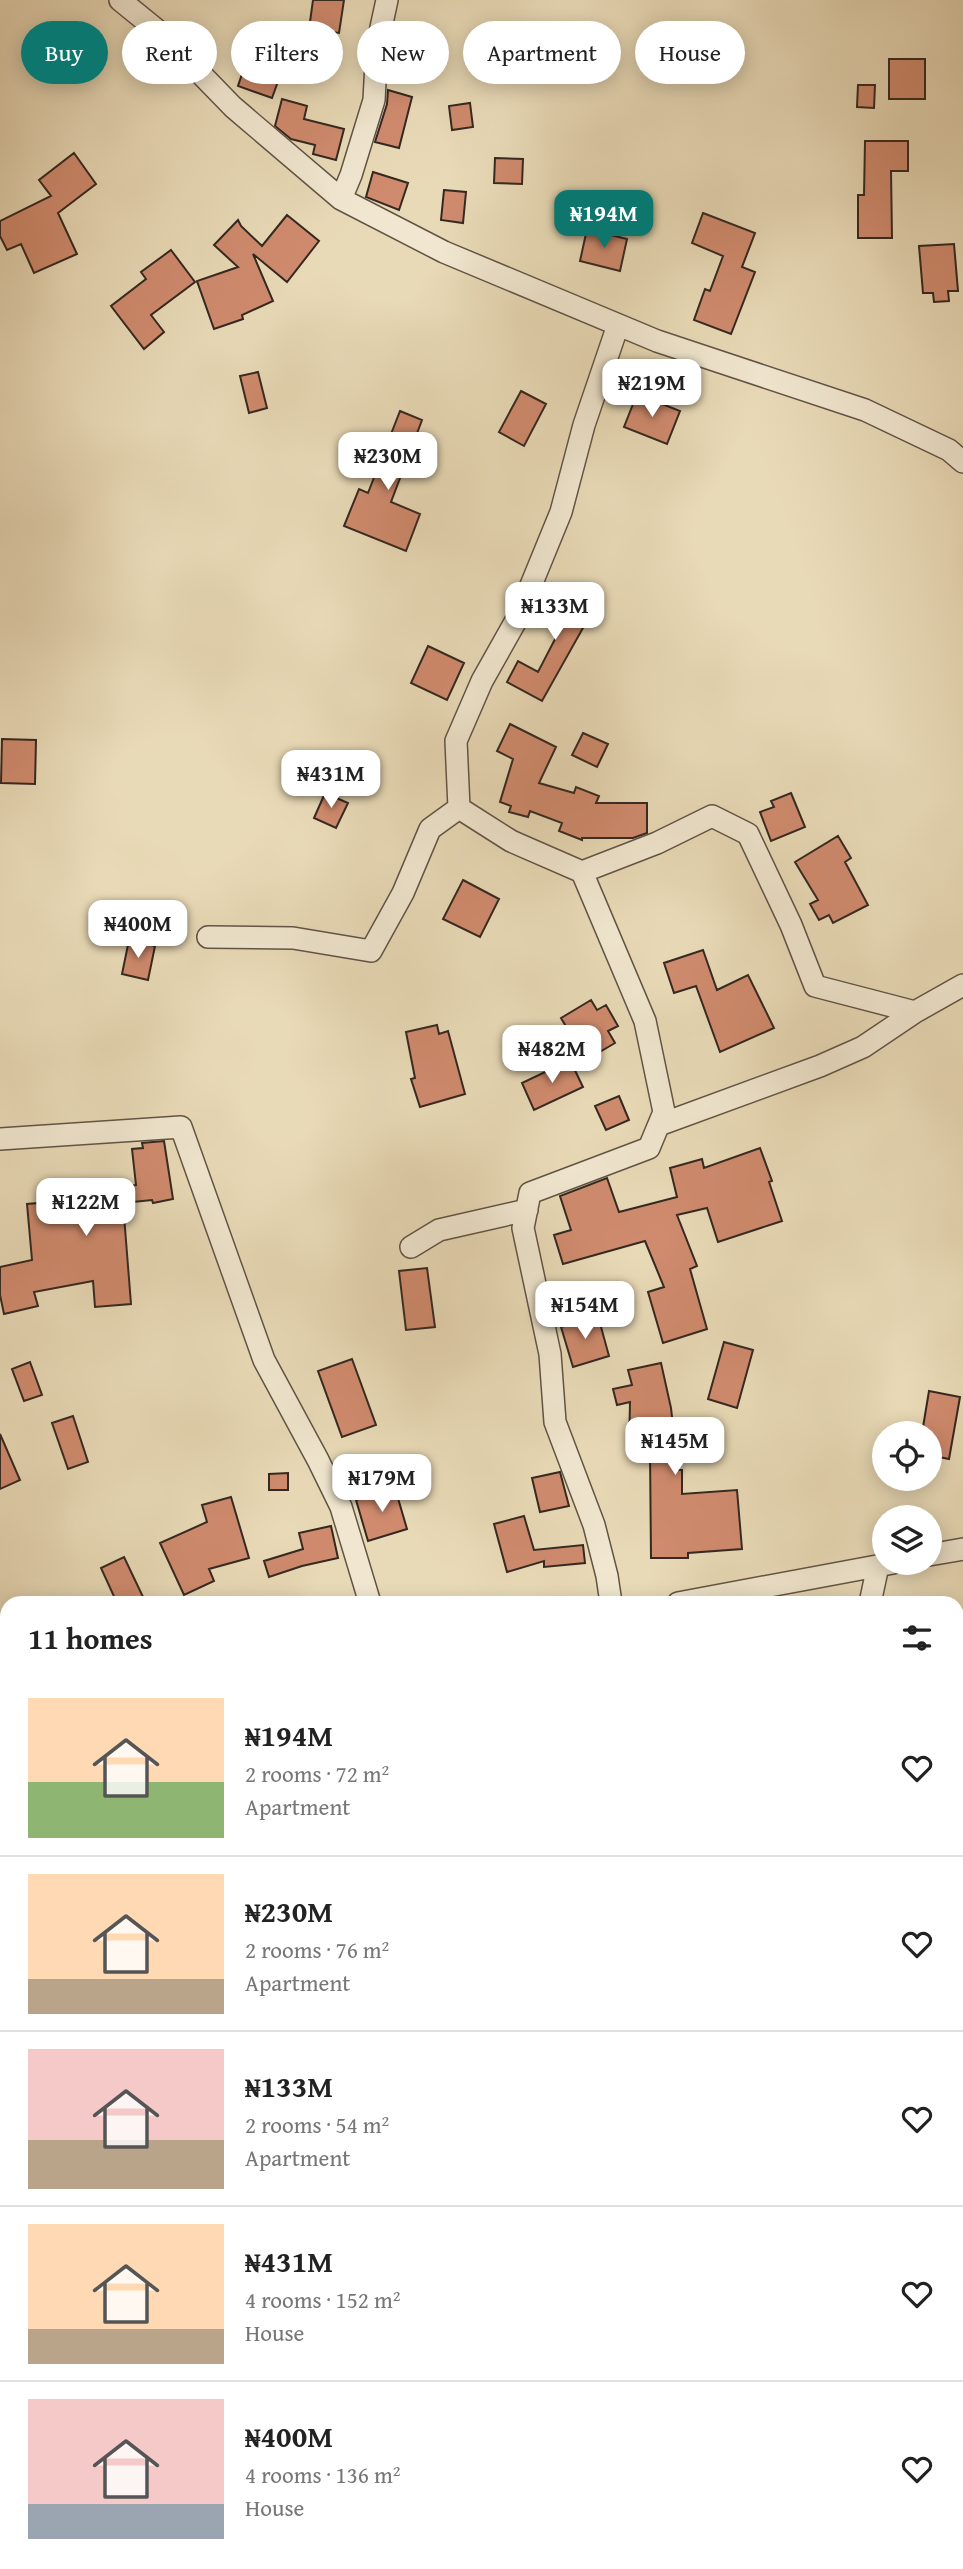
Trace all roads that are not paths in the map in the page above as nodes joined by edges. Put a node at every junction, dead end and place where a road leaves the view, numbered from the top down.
1 (120, 0) edge
2 (387, 0) edge
3 (341, 199) junction
4 (618, 325) junction
5 (963, 462) edge
6 (459, 808) junction
7 (582, 872) junction
8 (208, 937) dead end
9 (963, 985) edge
10 (915, 1012) junction
11 (659, 1125) junction
12 (0, 1139) edge
13 (527, 1210) junction
14 (411, 1247) dead end
15 (963, 1549) edge
16 (942, 1553) edge
17 (872, 1567) edge
18 (881, 1575) edge
19 (368, 1596) edge
20 (610, 1596) edge
21 (715, 1596) edge
22 (873, 1596) edge

1 - 3 street
2 - 3 street
3 - 4 street
4 - 5 street
4 - 6 street
6 - 7 street
6 - 8 street
7 - 10 street
7 - 11 street
9 - 10 street
10 - 11 street
11 - 13 street
12 - 19 street
13 - 14 street
13 - 20 street
15 - 16 street
17 - 21 street
18 - 22 street

